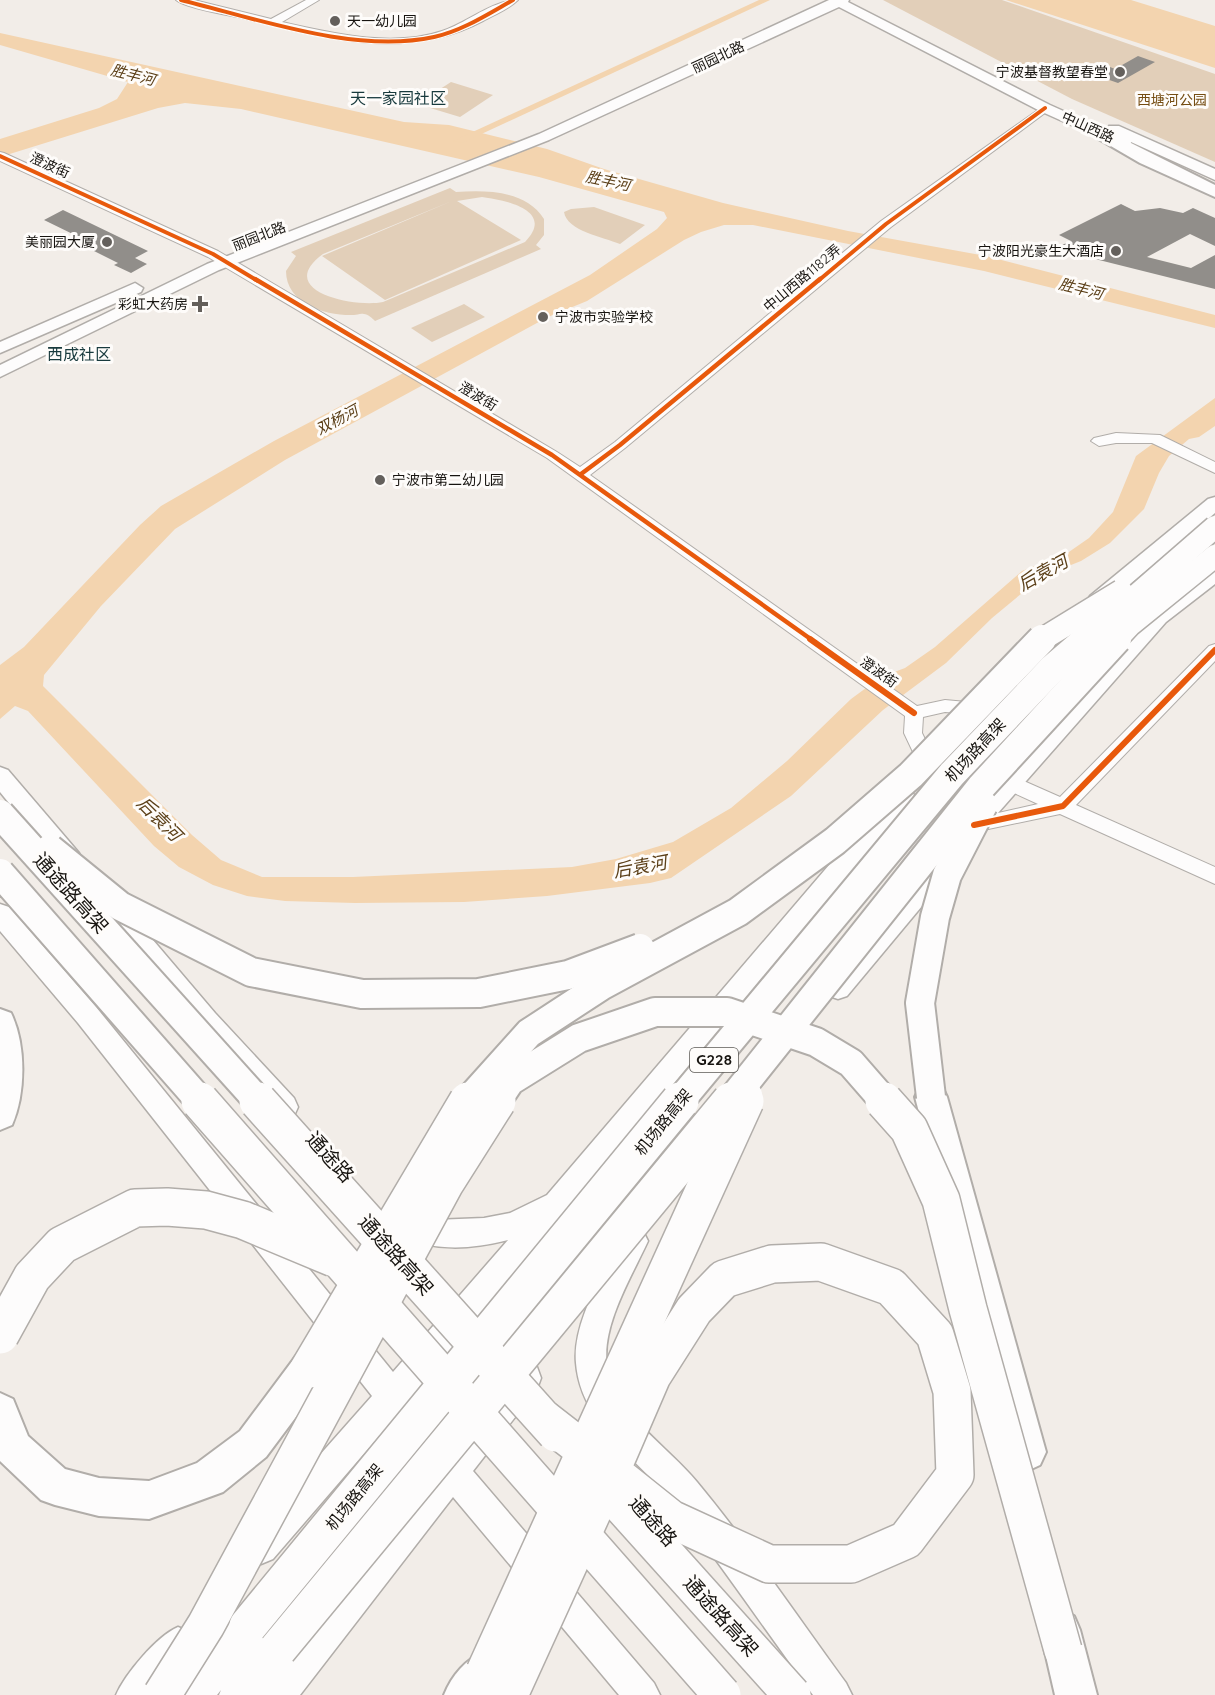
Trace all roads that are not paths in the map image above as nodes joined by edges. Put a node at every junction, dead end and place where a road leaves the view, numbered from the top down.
1 (181, 0) edge
2 (314, 0) edge
3 (513, 0) edge
4 (819, 0) edge
5 (865, 0) edge
6 (838, 1) edge
7 (274, 22) junction
8 (578, 106) dead end
9 (1045, 108) junction
10 (523, 130) dead end
11 (1103, 134) junction
12 (1, 159) edge
13 (1215, 175) edge
14 (1215, 185) edge
15 (1215, 192) edge
16 (213, 261) junction
17 (0, 348) edge
18 (0, 372) edge
19 (1099, 441) dead end
20 (1215, 468) edge
21 (581, 474) junction
22 (1215, 503) edge
23 (1215, 527) edge
24 (1183, 553) junction
25 (1215, 556) edge
26 (1215, 574) edge
27 (1215, 650) edge
28 (982, 708) junction
29 (913, 712) junction
30 (1049, 712) junction
31 (928, 764) junction
32 (0, 776) edge
33 (1010, 783) junction
34 (1063, 806) junction
35 (10, 825) edge
36 (974, 825) junction
37 (0, 873) edge
38 (1215, 876) edge
39 (738, 912) junction
40 (0, 914) edge
41 (0, 1022) edge
42 (760, 1066) junction
43 (0, 1115) edge
44 (558, 1201) junction
45 (387, 1220) junction
46 (633, 1241) junction
47 (340, 1261) junction
48 (466, 1312) junction
49 (0, 1335) edge
50 (525, 1378) junction
51 (392, 1395) junction
52 (0, 1412) edge
53 (544, 1419) junction
54 (452, 1472) junction
55 (1063, 1650) junction
56 (134, 1695) edge
57 (162, 1695) edge
58 (190, 1695) edge
59 (240, 1695) edge
60 (278, 1695) edge
61 (465, 1695) edge
62 (509, 1695) edge
63 (642, 1695) edge
64 (722, 1695) edge
65 (792, 1695) edge
66 (810, 1695) edge
67 (834, 1695) edge
68 (1076, 1695) edge

1 - 7 street
2 - 7 street
3 - 7 street
4 - 8 main road, 丽园北路
5 - 13 main road, 中山西路
6 - 9 main road, 中山西路
6 - 16 main road, 丽园北路
9 - 11 main road, 中山西路
9 - 21 street, 中山西路1182弄
10 - 16 main road, 丽园北路
11 - 14 main road, 中山西路
11 - 15 highway
12 - 16 street, 澄波街
16 - 17 main road, 丽园北路
16 - 18 main road, 丽园北路
16 - 21 street, 澄波街
19 - 20 street
21 - 29 street, 澄波街
22 - 28 main road
23 - 24 highway, 机场路高架 / G228, bridge
24 - 39 highway, bridge
24 - 58 highway, 机场路高架 / G228, bridge
25 - 30 highway, 机场路高架 / G228, bridge
26 - 33 main road
27 - 34 street
28 - 29 street
28 - 31 main road
29 - 31 street
30 - 42 highway, 机场路高架 / G228, bridge
30 - 55 highway, bridge
31 - 44 main road
32 - 45 main road, 通途路
33 - 34 street
33 - 36 main road
34 - 36 street
34 - 38 street
35 - 39 highway, bridge
35 - 53 highway, 通途路高架, bridge
36 - 46 main road
37 - 47 highway, bridge
39 - 52 highway, bridge
40 - 51 main road
41 - 43 highway
42 - 59 highway, 机场路高架 / G228, bridge
42 - 61 highway, bridge
44 - 45 main road
44 - 48 main road
45 - 48 main road, 通途路
46 - 50 main road
46 - 67 main road
47 - 49 highway, bridge
47 - 64 highway, bridge
48 - 50 main road, 通途路
48 - 51 main road
50 - 54 main road
50 - 66 main road, 通途路
51 - 54 main road
51 - 56 main road
53 - 62 highway, bridge
53 - 65 highway, 通途路高架, bridge
54 - 60 main road
54 - 63 main road
55 - 57 highway, bridge
55 - 68 highway

